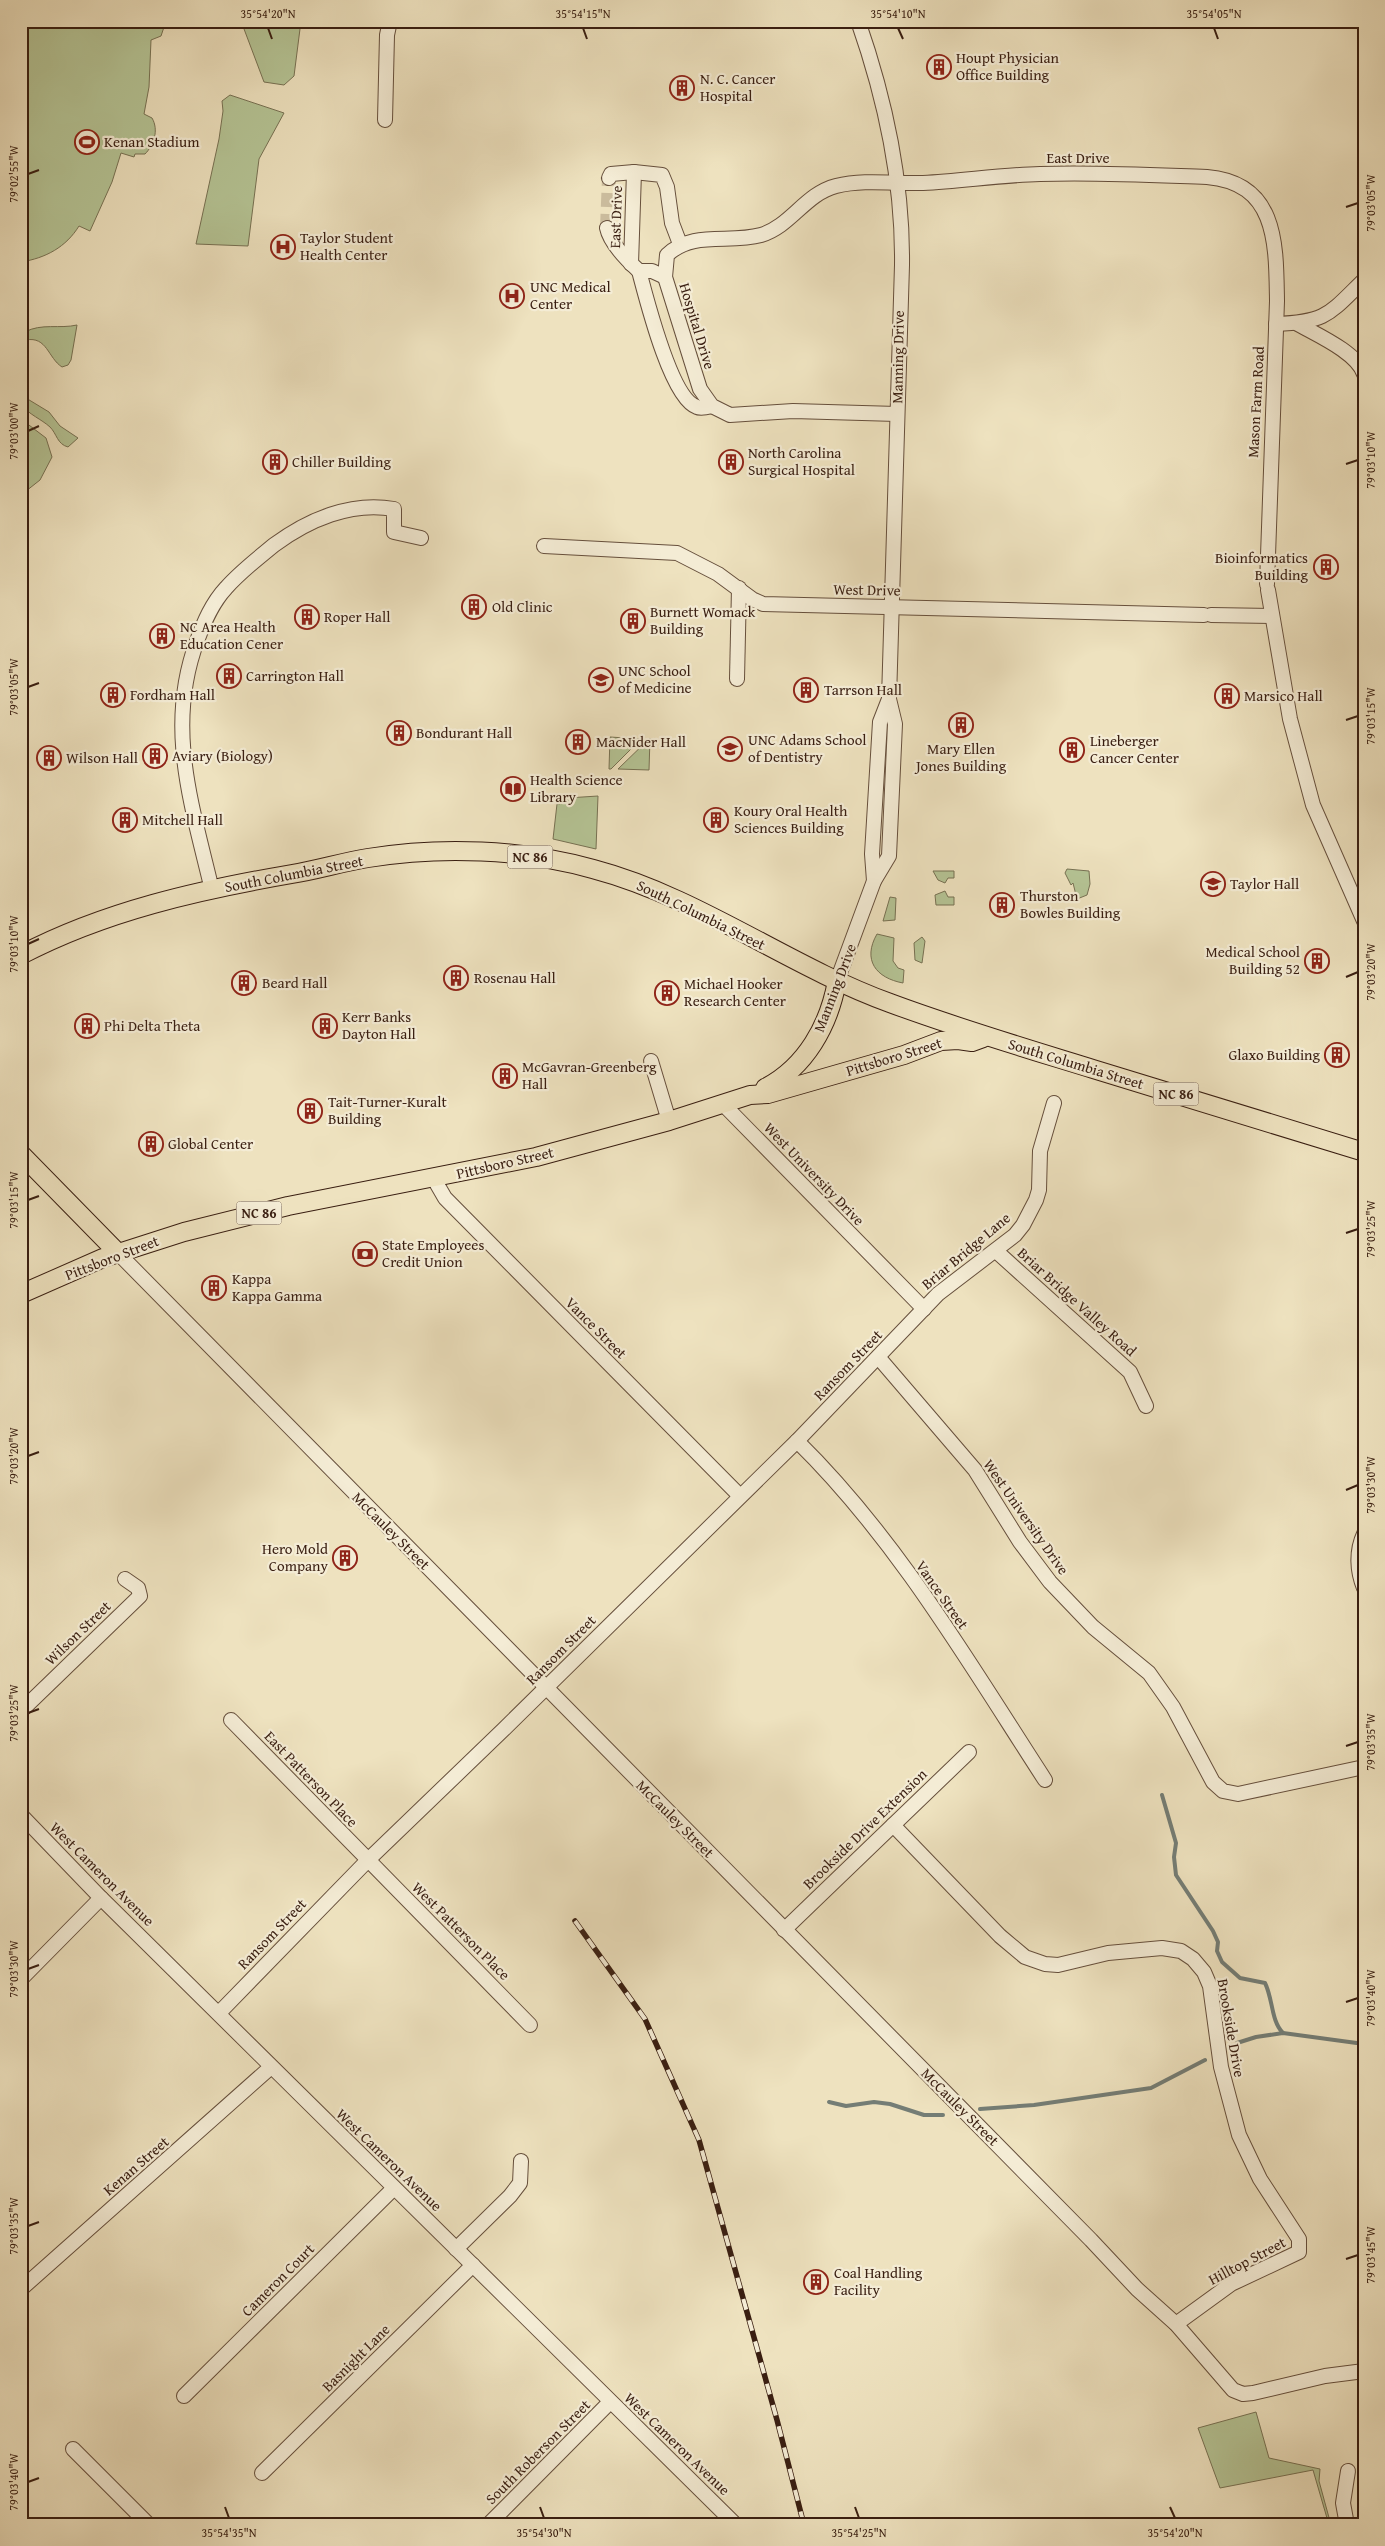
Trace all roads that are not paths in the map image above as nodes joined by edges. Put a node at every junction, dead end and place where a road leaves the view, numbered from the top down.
1 (390, 21) edge
2 (858, 21) edge
3 (385, 120) dead end
4 (634, 172) junction
5 (608, 178) dead end
6 (898, 182) junction
7 (1253, 195) joint
8 (607, 228) tunnel mouth
9 (680, 244) junction
10 (635, 267) junction
11 (665, 277) junction
12 (1364, 280) edge
13 (1296, 323) junction
14 (1276, 324) junction
15 (1364, 374) edge
16 (712, 406) junction
17 (897, 414) junction
18 (421, 538) dead end
19 (544, 546) dead end
20 (739, 588) junction
21 (892, 606) junction
22 (1272, 616) junction
23 (737, 679) dead end
24 (212, 890) junction
25 (1364, 921) edge
26 (21, 955) edge
27 (837, 981) junction
28 (988, 1037) junction
29 (651, 1060) dead end
30 (750, 1095) junction
31 (1054, 1103) dead end
32 (724, 1104) junction
33 (668, 1121) junction
34 (1364, 1152) edge
35 (21, 1154) edge
36 (434, 1179) junction
37 (996, 1251) junction
38 (118, 1252) junction
39 (21, 1294) edge
40 (924, 1308) junction
41 (879, 1358) junction
42 (1146, 1406) dead end
43 (797, 1441) junction
44 (739, 1495) junction
45 (1364, 1534) edge
46 (125, 1579) dead end
47 (1364, 1588) edge
48 (546, 1688) junction
49 (21, 1710) edge
50 (231, 1720) dead end
51 (969, 1752) dead end
52 (1364, 1766) edge
53 (1045, 1780) dead end
54 (21, 1815) edge
55 (893, 1825) junction
56 (368, 1860) junction
57 (101, 1898) junction
58 (784, 1930) junction
59 (21, 1979) edge
60 (219, 2012) junction
61 (530, 2025) dead end
62 (271, 2067) junction
63 (521, 2161) dead end
64 (394, 2188) junction
65 (1299, 2239) joint
66 (456, 2249) junction
67 (473, 2265) junction
68 (21, 2288) edge
69 (1176, 2324) junction
70 (1364, 2371) edge
71 (184, 2396) dead end
72 (610, 2402) junction
73 (73, 2449) dead end
74 (1348, 2471) dead end
75 (262, 2473) dead end
76 (149, 2525) edge
77 (488, 2525) edge
78 (736, 2525) edge
79 (1347, 2525) edge

1 - 3 street
2 - 6 street, Manning Drive
4 - 5 street, East Drive
4 - 9 street, East Drive
4 - 10 street, East Drive
6 - 7 street, East Drive
6 - 9 street
6 - 17 street, Manning Drive
7 - 14 street, Mason Farm Road
8 - 10 street, East Drive
9 - 11 street, Hospital Drive
10 - 11 street
10 - 16 street
11 - 16 street, Hospital Drive
12 - 13 street
13 - 14 street
13 - 15 street
14 - 22 street, Mason Farm Road
16 - 17 street
17 - 21 street, Manning Drive
18 - 24 street
19 - 20 street, West Drive
20 - 21 street, West Drive
20 - 23 street
21 - 22 street, West Drive
21 - 27 street, Manning Drive
22 - 25 street, Mason Farm Road
24 - 26 main road, South Columbia Street / NC 86
24 - 27 main road, South Columbia Street / NC 86
27 - 28 main road, South Columbia Street / NC 86
27 - 30 main road, Manning Drive
28 - 30 main road, Pittsboro Street / NC 86
28 - 34 main road, South Columbia Street / NC 86
29 - 33 street
30 - 32 main road, Pittsboro Street / NC 86
31 - 37 street, Briar Bridge Lane
32 - 33 main road, Pittsboro Street / NC 86
32 - 40 street, West University Drive
33 - 36 main road, Pittsboro Street / NC 86
35 - 38 main road, McCauley Street
36 - 38 main road, Pittsboro Street / NC 86
36 - 44 street, Vance Street
37 - 40 street, Briar Bridge Lane
37 - 42 street, Briar Bridge Valley Road
38 - 39 main road, Pittsboro Street / NC 86
38 - 48 street, McCauley Street
40 - 41 street, Ransom Street
41 - 43 street, Ransom Street
41 - 52 street, West University Drive
43 - 44 street, Ransom Street
43 - 53 street, Vance Street
44 - 48 street, Ransom Street
45 - 47 street
46 - 49 street, Wilson Street
48 - 56 street, Ransom Street
48 - 58 street, McCauley Street
50 - 56 street, East Patterson Place
51 - 55 street, Brookside Drive Extension
54 - 57 street, West Cameron Avenue
55 - 58 street, Brookside Drive Extension
55 - 65 street, Brookside Drive
56 - 60 street, Ransom Street
56 - 61 street, West Patterson Place
57 - 59 street
57 - 60 street, West Cameron Avenue
58 - 69 street, McCauley Street
60 - 62 street, West Cameron Avenue
62 - 64 street, West Cameron Avenue
62 - 68 street, Kenan Street
63 - 66 street
64 - 66 street, West Cameron Avenue
64 - 71 street, Cameron Court
65 - 69 street, Hilltop Street
66 - 67 street, West Cameron Avenue
67 - 72 street, West Cameron Avenue
67 - 75 street, Basnight Lane
69 - 70 street, McCauley Street
72 - 77 street, South Roberson Street
72 - 78 street, West Cameron Avenue
73 - 76 street
74 - 79 street

